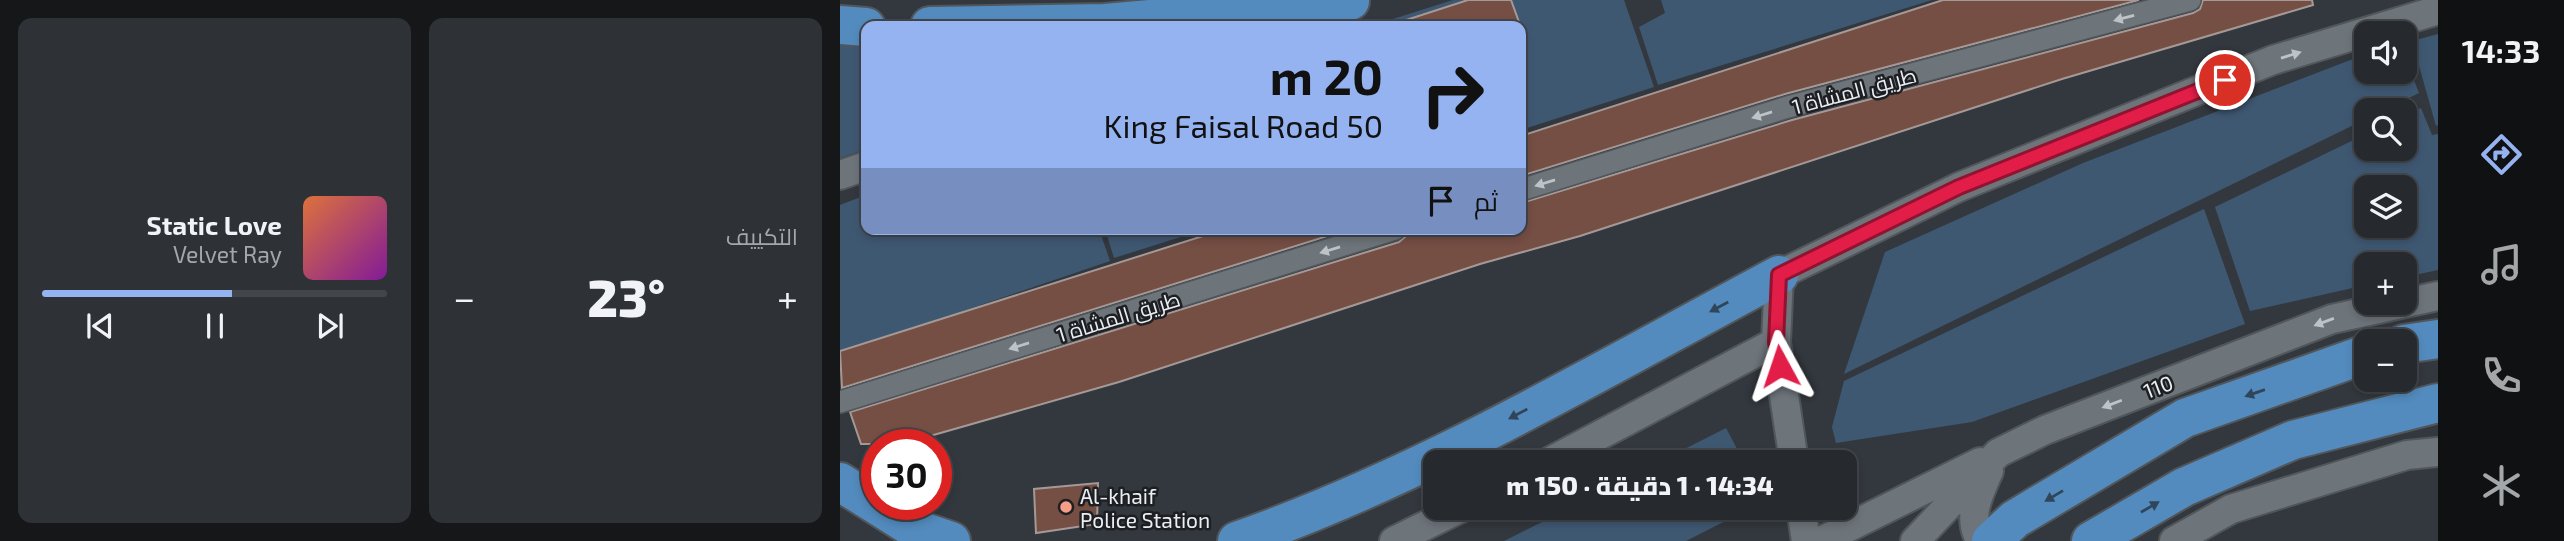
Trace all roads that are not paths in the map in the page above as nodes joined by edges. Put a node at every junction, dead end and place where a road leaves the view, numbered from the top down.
1 (2190, 0) edge
2 (1352, 1) edge
3 (2438, 10) edge
4 (1127, 21) edge
5 (1292, 21) edge
6 (840, 25) edge
7 (861, 27) edge
8 (861, 168) edge
9 (840, 175) edge
10 (1526, 188) edge
11 (1376, 235) edge
12 (1779, 275) junction
13 (2438, 296) edge
14 (2438, 339) edge
15 (1776, 342) junction
16 (2417, 342) edge
17 (2354, 358) edge
18 (840, 402) edge
19 (2438, 404) edge
20 (1572, 450) edge
21 (1792, 450) edge
22 (2438, 452) edge
23 (1998, 453) junction
24 (840, 482) edge
25 (1437, 520) edge
26 (1803, 520) edge
27 (951, 541) edge
28 (1237, 541) edge
29 (1394, 541) edge
30 (1806, 541) edge
31 (1821, 541) edge
32 (1915, 541) edge
33 (1981, 541) edge
34 (1991, 541) edge
35 (2091, 541) edge
36 (2174, 541) edge

1 -> 10 street, طريق المشاة 1
2 - 4 main road
2 - 5 street
12 -> 3 street
6 - 7 main road
8 - 9 street
11 -> 18 street, طريق المشاة 1
12 - 15 street
12 -> 28 main road
13 -> 23 street, 110
14 - 16 main road
15 - 20 street
15 - 21 street
17 -> 34 main road
35 -> 19 main road
22 - 36 street
23 - 31 street
23 - 32 street, 110
23 - 33 street
24 - 27 main road
25 - 29 street
26 - 30 street

